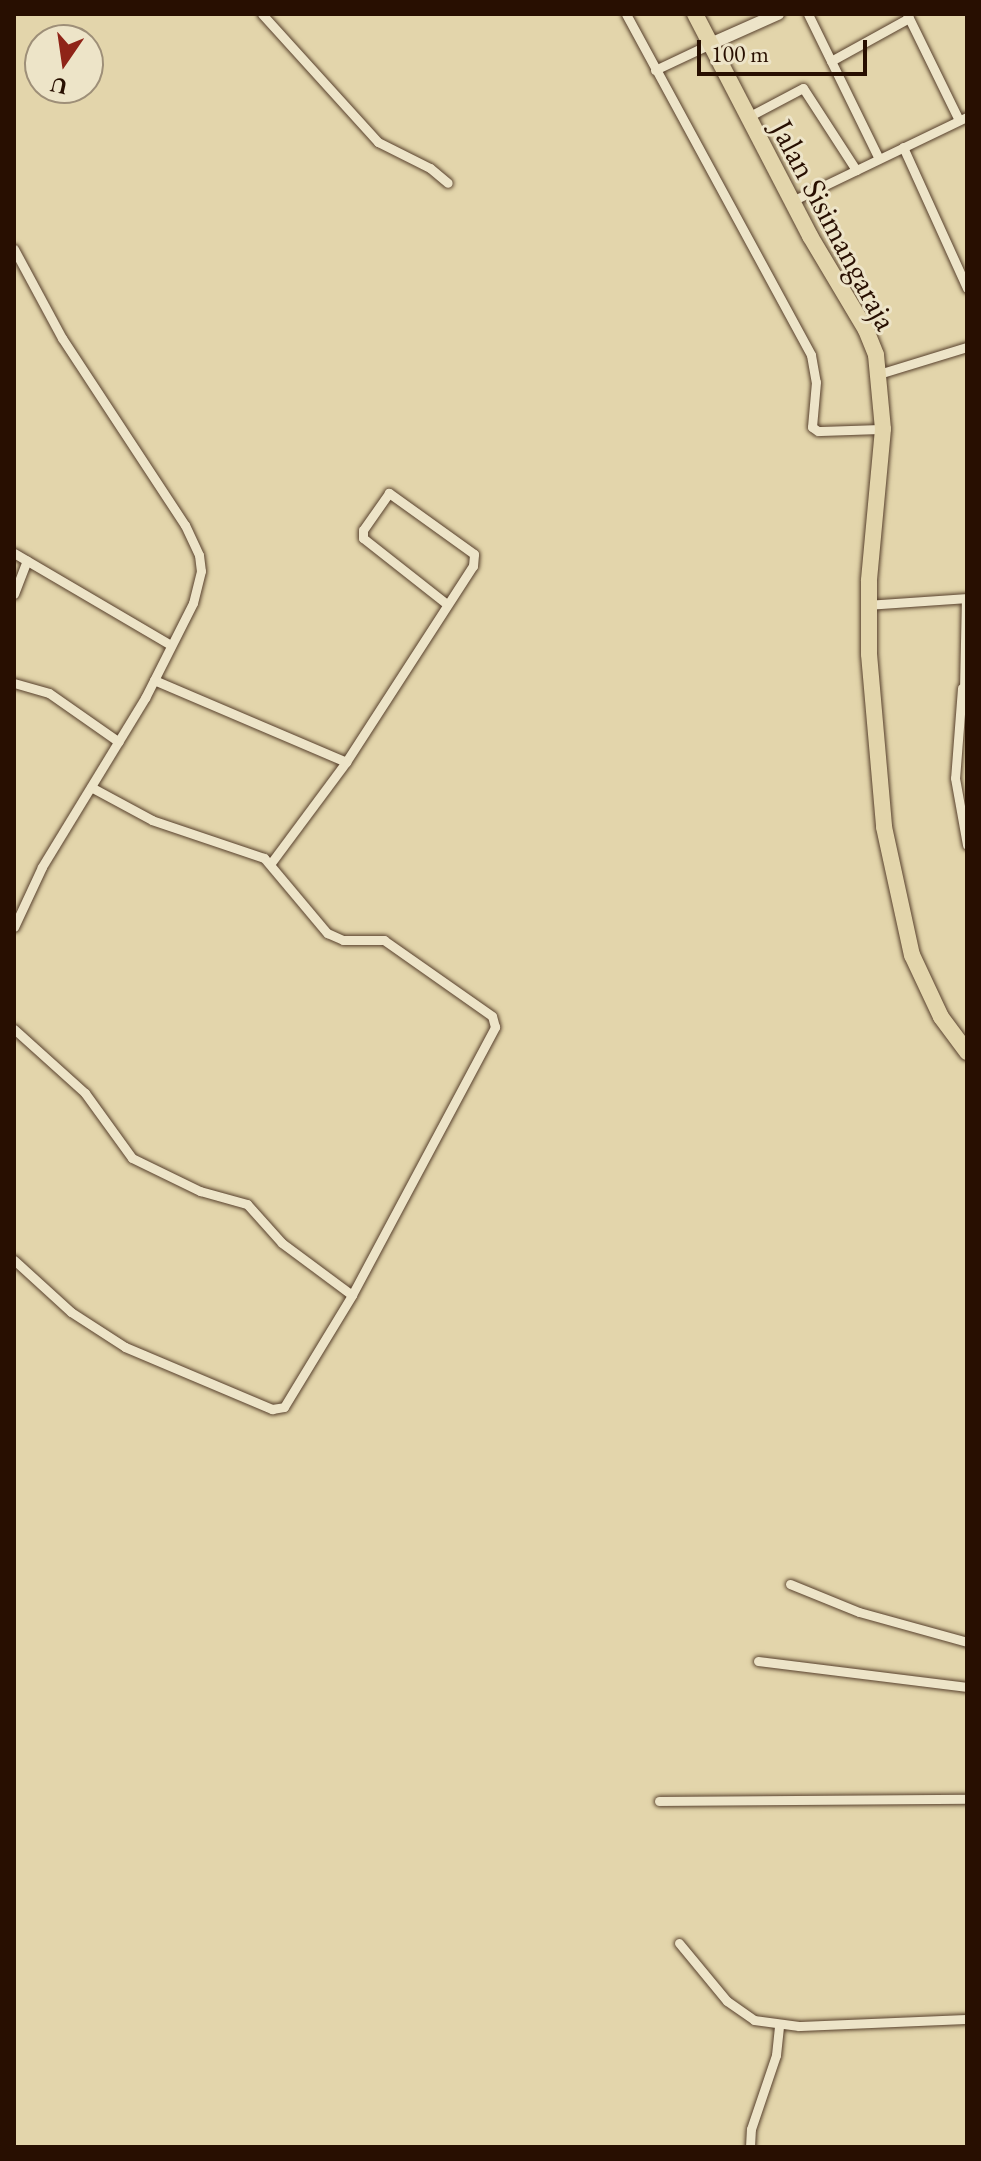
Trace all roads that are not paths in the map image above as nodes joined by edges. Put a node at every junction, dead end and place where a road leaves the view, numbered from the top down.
1 (262, 14) edge
2 (626, 14) edge
3 (692, 14) edge
4 (778, 14) edge
5 (808, 14) edge
6 (908, 15) edge
7 (708, 46) junction
8 (831, 61) junction
9 (655, 70) junction
10 (748, 117) junction
11 (963, 119) edge
12 (903, 147) junction
13 (879, 159) junction
14 (856, 170) junction
15 (448, 183) dead end
16 (790, 202) junction
17 (14, 249) edge
18 (967, 288) edge
19 (967, 347) edge
20 (879, 374) junction
21 (881, 429) junction
22 (14, 553) edge
23 (27, 560) junction
24 (14, 594) edge
25 (966, 599) edge
26 (447, 604) junction
27 (868, 610) junction
28 (171, 645) junction
29 (154, 680) junction
30 (14, 683) edge
31 (964, 693) edge
32 (119, 742) junction
33 (346, 762) junction
34 (91, 787) junction
35 (967, 845) edge
36 (271, 863) junction
37 (14, 927) edge
38 (14, 1029) edge
39 (967, 1052) edge
40 (14, 1260) edge
41 (352, 1295) junction
42 (790, 1584) dead end
43 (967, 1642) edge
44 (758, 1661) dead end
45 (967, 1687) edge
46 (967, 1799) edge
47 (659, 1801) dead end
48 (679, 1943) dead end
49 (967, 2019) edge
50 (779, 2025) junction
51 (750, 2147) edge

1 - 15 street
2 - 9 street
3 - 7 highway, Jalan Sisimangaraja
4 - 7 street
5 - 8 street
6 - 8 street
6 - 11 street
7 - 9 street
7 - 10 highway, Jalan Sisimangaraja
7 - 16 highway, Jalan Sisimangaraja
8 - 13 street
9 - 21 street
10 - 14 street
10 - 16 highway, Jalan Sisimangaraja
11 - 12 street
12 - 13 street
12 - 18 street
13 - 14 street
14 - 16 street
16 - 20 highway, Jalan Sisimangaraja
16 - 21 highway, Jalan Sisimangaraja
17 - 28 street
19 - 20 street
20 - 21 highway, Jalan Sisimangaraja
21 - 27 highway, Jalan Sisimangaraja
22 - 23 street
23 - 24 street
23 - 28 street
25 - 27 street
25 - 31 street
26 - 26 street
26 - 33 street
27 - 39 highway, Jalan Sisimangaraja
28 - 29 street
29 - 32 street
29 - 33 street
30 - 32 street
31 - 35 street
32 - 34 street
33 - 36 street
34 - 36 street
34 - 37 street
36 - 41 street
38 - 41 street
40 - 41 street
42 - 43 street
44 - 45 street
46 - 47 street
48 - 50 street
49 - 50 street
50 - 51 street

